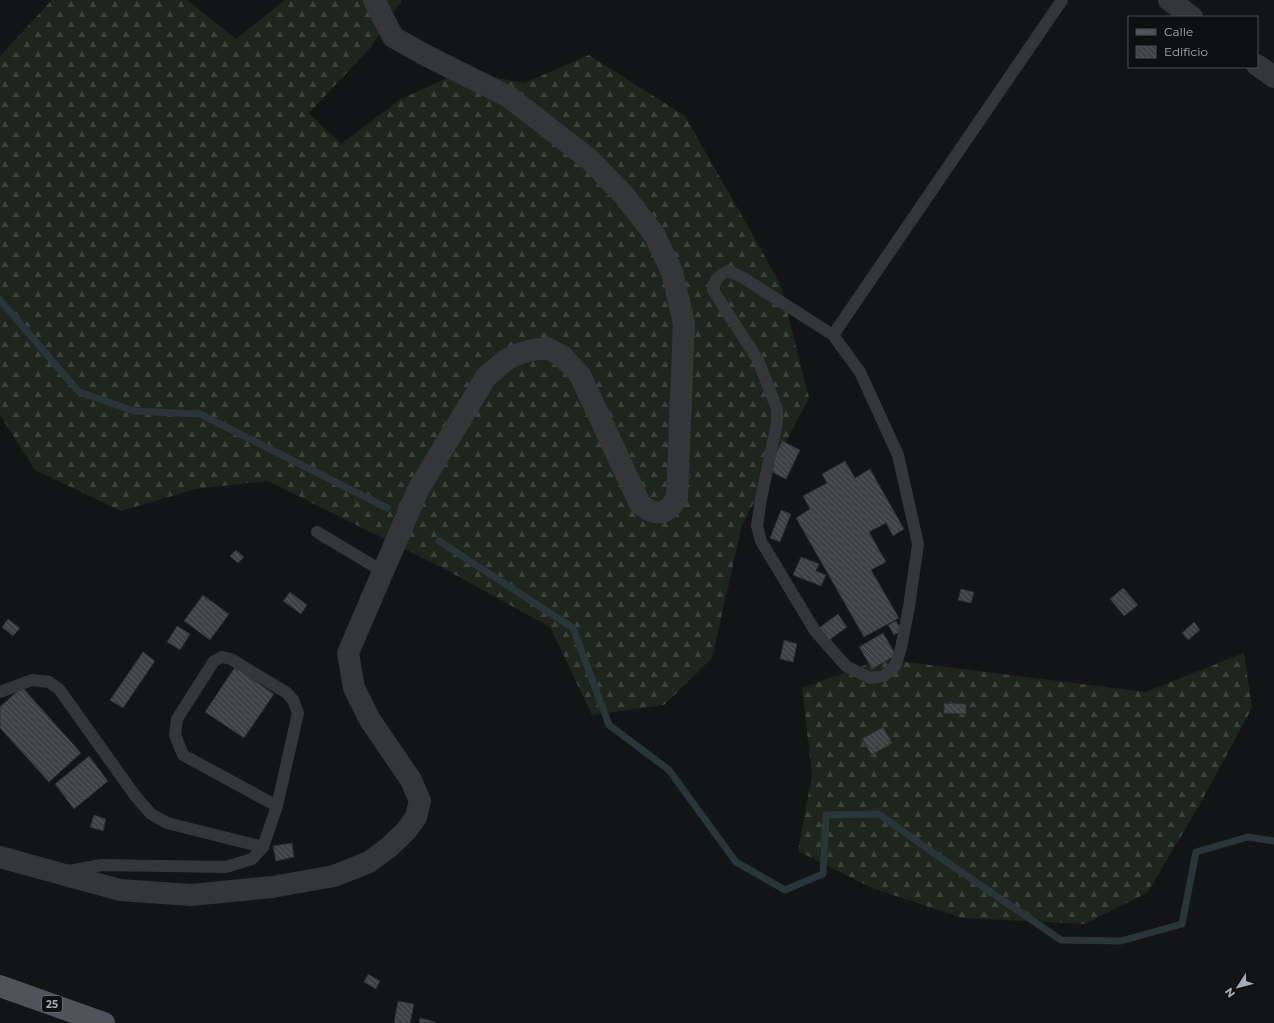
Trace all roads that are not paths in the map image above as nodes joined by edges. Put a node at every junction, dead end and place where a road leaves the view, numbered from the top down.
1 (374, 0) edge
2 (1062, 0) edge
3 (1169, 0) edge
4 (1191, 16) edge
5 (1258, 66) edge
6 (1274, 77) edge
7 (833, 335) junction
8 (317, 532) dead end
9 (384, 572) junction
10 (0, 692) edge
11 (276, 806) junction
12 (263, 847) junction
13 (0, 857) edge
14 (57, 873) junction
15 (0, 986) edge
16 (104, 1023) edge

1 - 9 street
2 - 7 lane
3 - 4 street
5 - 6 street
7 - 7 lane
8 - 9 lane
9 - 14 street
10 - 12 lane
11 - 11 lane
11 - 12 lane
12 - 14 lane
13 - 14 street
15 - 16 main road, 25

